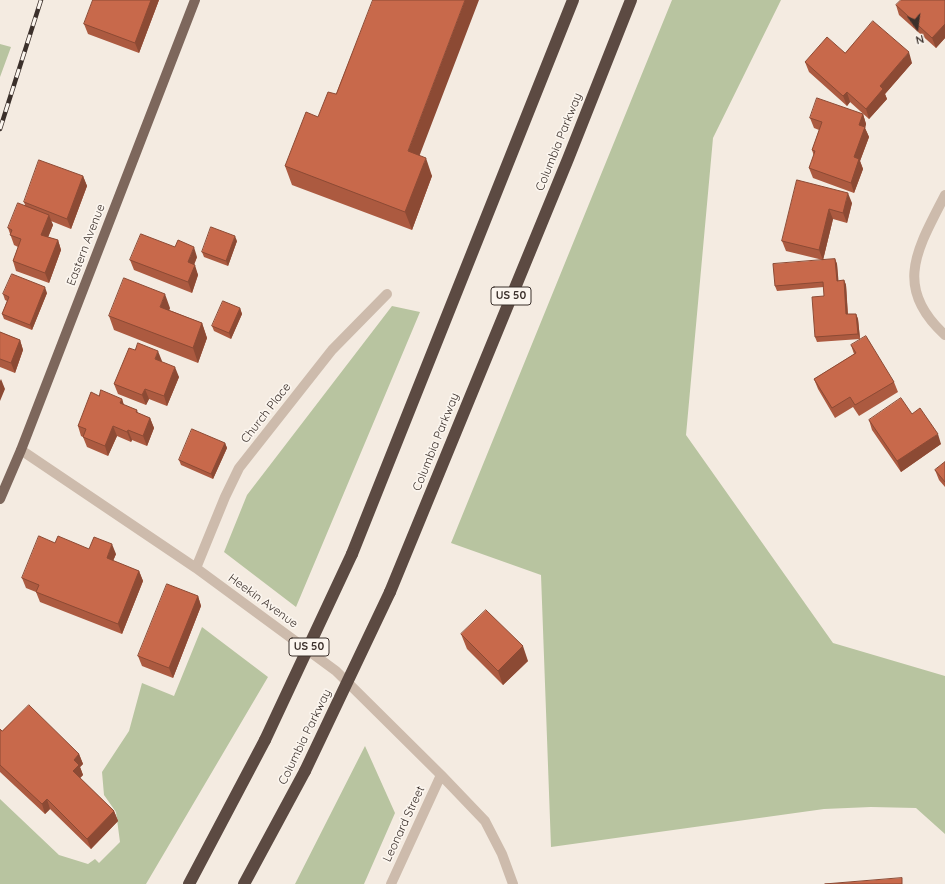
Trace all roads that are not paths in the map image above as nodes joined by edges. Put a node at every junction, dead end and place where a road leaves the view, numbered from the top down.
1 (195, 0) edge
2 (573, 0) edge
3 (631, 0) edge
4 (945, 195) edge
5 (387, 294) dead end
6 (945, 335) edge
7 (21, 450) junction
8 (0, 499) edge
9 (196, 568) junction
10 (441, 775) junction
11 (189, 884) edge
12 (244, 884) edge
13 (391, 884) edge
14 (513, 884) edge

1 - 7 main road, Eastern Avenue
2 - 11 highway, US 50, bridge
3 - 12 highway, Columbia Parkway / US 50, bridge
4 - 6 street
5 - 9 street, Church Place
7 - 8 main road, Eastern Avenue
7 - 9 street, Heekin Avenue
9 - 10 street, Heekin Avenue
10 - 13 street, Leonard Street
10 - 14 street, Heekin Avenue

